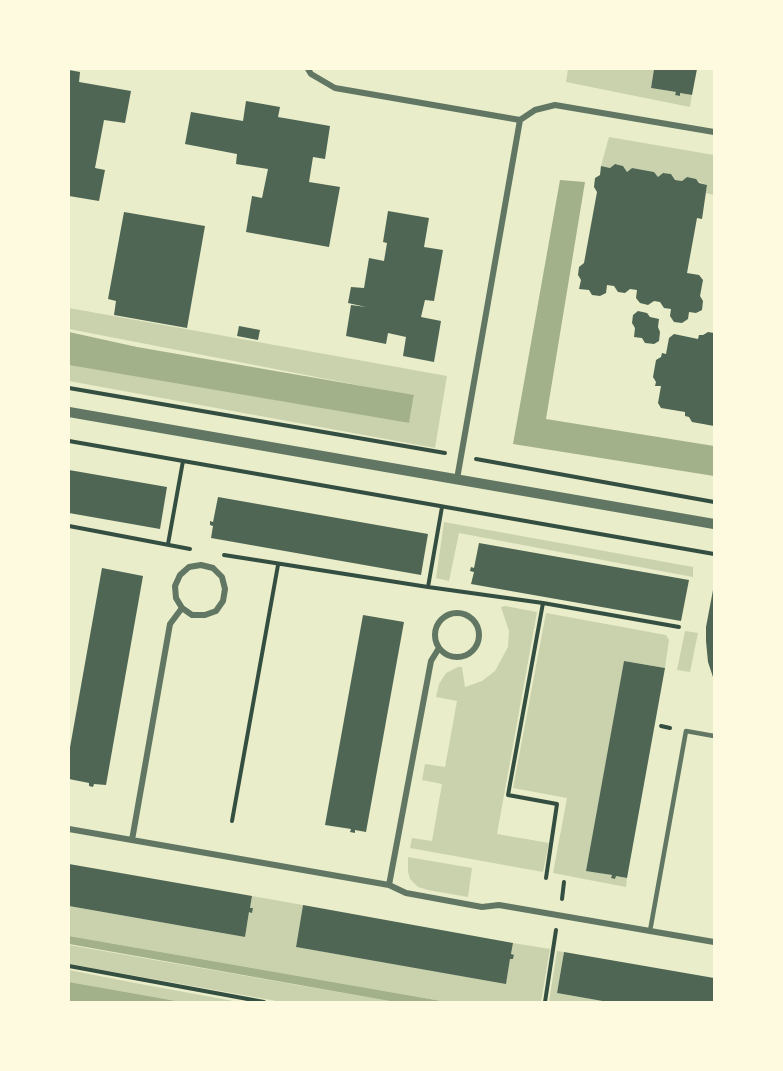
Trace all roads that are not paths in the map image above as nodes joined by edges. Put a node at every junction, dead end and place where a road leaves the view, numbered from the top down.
1 (308, 69) edge
2 (520, 120) junction
3 (714, 132) edge
4 (69, 412) edge
5 (457, 479) junction
6 (714, 524) edge
7 (182, 608) junction
8 (439, 648) junction
9 (714, 736) edge
10 (69, 829) edge
11 (132, 840) junction
12 (389, 885) junction
13 (651, 931) junction
14 (714, 941) edge

1 - 2 street
2 - 3 street
2 - 5 street
4 - 5 street
5 - 6 street
7 - 7 street
7 - 11 street
8 - 8 street
8 - 12 street
9 - 13 lane
10 - 11 street
11 - 12 street
12 - 13 street
13 - 14 street

